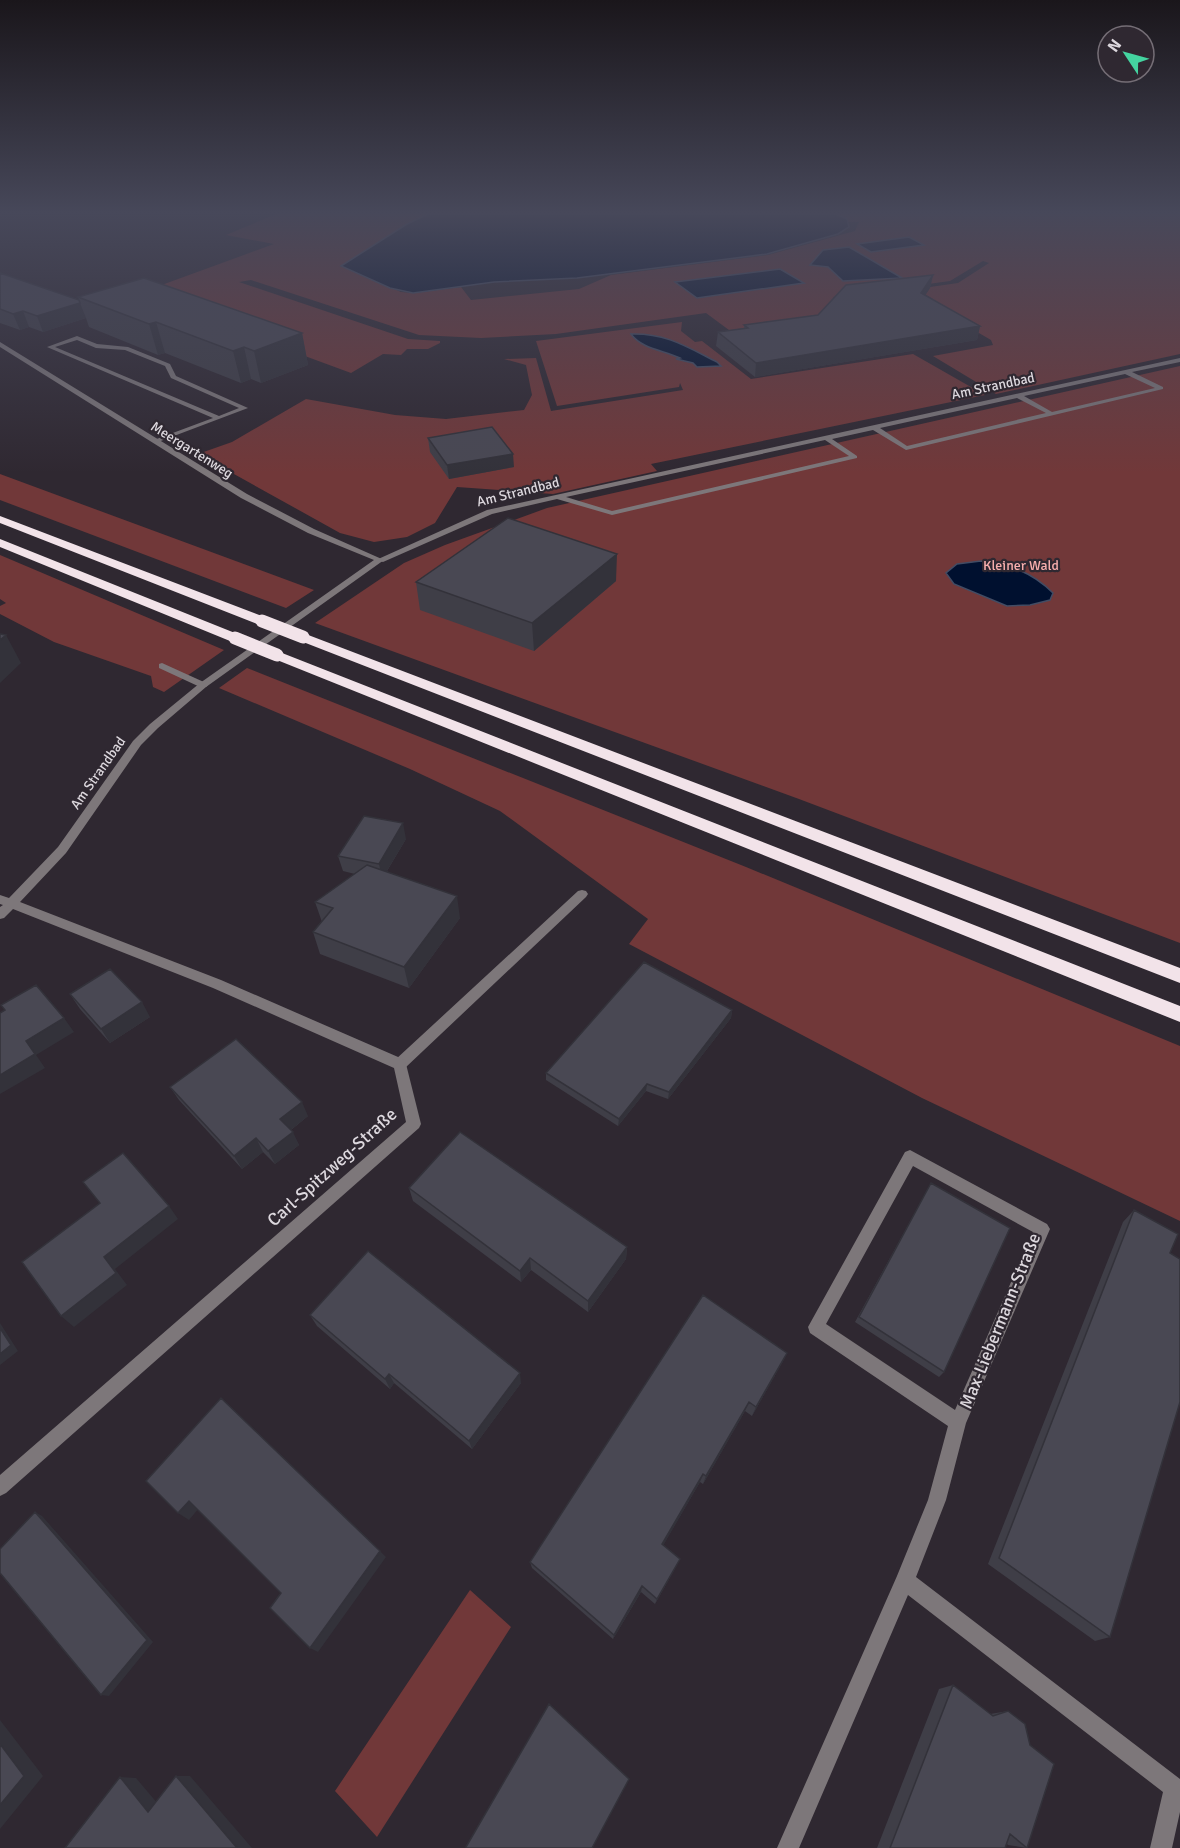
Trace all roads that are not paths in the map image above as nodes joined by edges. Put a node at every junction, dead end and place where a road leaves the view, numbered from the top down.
1 (0, 344) edge
2 (1180, 360) edge
3 (1126, 372) junction
4 (1018, 396) junction
5 (1052, 414) junction
6 (219, 418) junction
7 (874, 428) junction
8 (826, 438) junction
9 (156, 441) junction
10 (556, 497) junction
11 (0, 519) edge
12 (0, 543) edge
13 (380, 560) junction
14 (162, 666) dead end
15 (203, 685) junction
16 (582, 894) dead end
17 (6, 901) edge
18 (0, 915) edge
19 (1180, 976) edge
20 (1180, 1014) edge
21 (400, 1064) junction
22 (958, 1422) junction
23 (0, 1487) edge
24 (905, 1581) junction
25 (1178, 1790) edge
26 (788, 1848) edge
27 (1161, 1848) edge

1 - 9 street, Meergartenweg
2 - 3 street, Am Strandbad
3 - 4 street, Am Strandbad
3 - 5 street
4 - 5 street
4 - 7 street, Am Strandbad
5 - 7 street
6 - 6 street
6 - 9 street
7 - 8 street, Am Strandbad
8 - 10 street, Am Strandbad
8 - 10 street
9 - 13 street, Meergartenweg
10 - 13 street, Am Strandbad
11 - 19 highway, bridge
12 - 20 highway, bridge
13 - 15 street, Am Strandbad
14 - 15 street
15 - 17 street, Am Strandbad
16 - 21 street
17 - 18 street, Am Strandbad
17 - 21 street
21 - 23 street, Carl-Spitzweg-Straße
22 - 22 street, Max-Liebermann-Straße
22 - 24 street, Max-Liebermann-Straße
24 - 25 street
24 - 26 street, Max-Liebermann-Straße
25 - 27 street

